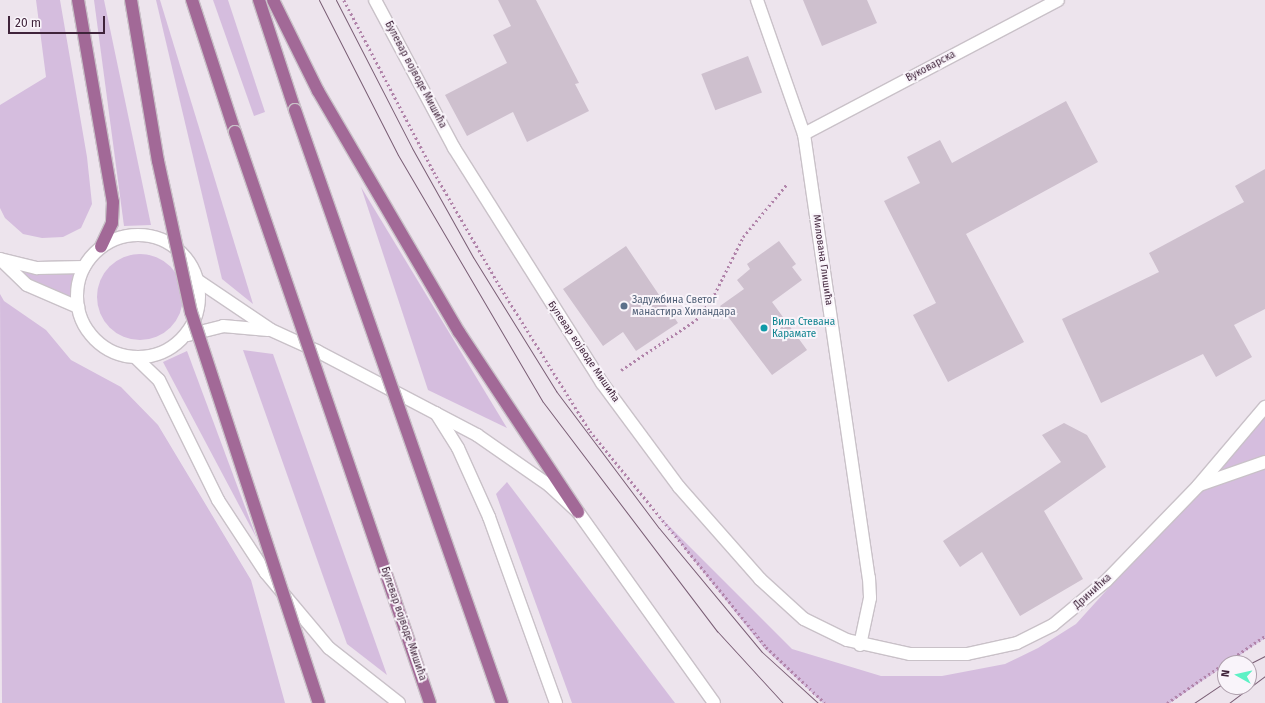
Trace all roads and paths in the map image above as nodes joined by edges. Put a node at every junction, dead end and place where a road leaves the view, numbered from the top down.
1 (78, 0) edge
2 (131, 0) edge
3 (192, 0) edge
4 (259, 0) edge
5 (273, 0) edge
6 (375, 0) edge
7 (757, 0) edge
8 (1058, 0) edge
9 (804, 134) junction
10 (809, 168) junction
11 (101, 247) junction
12 (0, 259) edge
13 (84, 267) junction
14 (197, 280) junction
15 (78, 307) junction
16 (271, 330) junction
17 (183, 338) junction
18 (135, 357) junction
19 (602, 383) junction
20 (1265, 408) edge
21 (435, 412) junction
22 (1265, 462) edge
23 (1198, 486) junction
24 (578, 512) junction
25 (1265, 636) edge
26 (860, 645) junction
27 (1237, 655) edge
28 (1217, 669) edge
29 (319, 703) edge
30 (399, 703) edge
31 (430, 703) edge
32 (502, 703) edge
33 (556, 703) edge
34 (714, 703) edge
35 (1167, 703) edge

1 - 11 main road
2 - 29 main road, bridge
3 - 31 main road, Булевар војводе Мишића, bridge
4 - 32 main road, bridge
5 - 24 main road
6 - 19 street, Булевар војводе Мишића
7 - 9 street, Милована Глишића
8 - 9 street, Вуковарска
9 - 10 street, Милована Глишића
10 - 19 path
10 - 26 street, Милована Глишића
11 - 13 street
11 - 14 street
12 - 13 street
12 - 15 street
13 - 15 street
14 - 16 street
14 - 17 street
15 - 18 street
16 - 17 street
16 - 21 street
17 - 18 street
18 - 30 street
19 - 26 street, Булевар војводе Мишића
20 - 23 street, Дринићка
21 - 24 street
21 - 33 street
22 - 23 street
23 - 26 street, Дринићка
24 - 34 street
25 - 27 path
28 - 35 path

